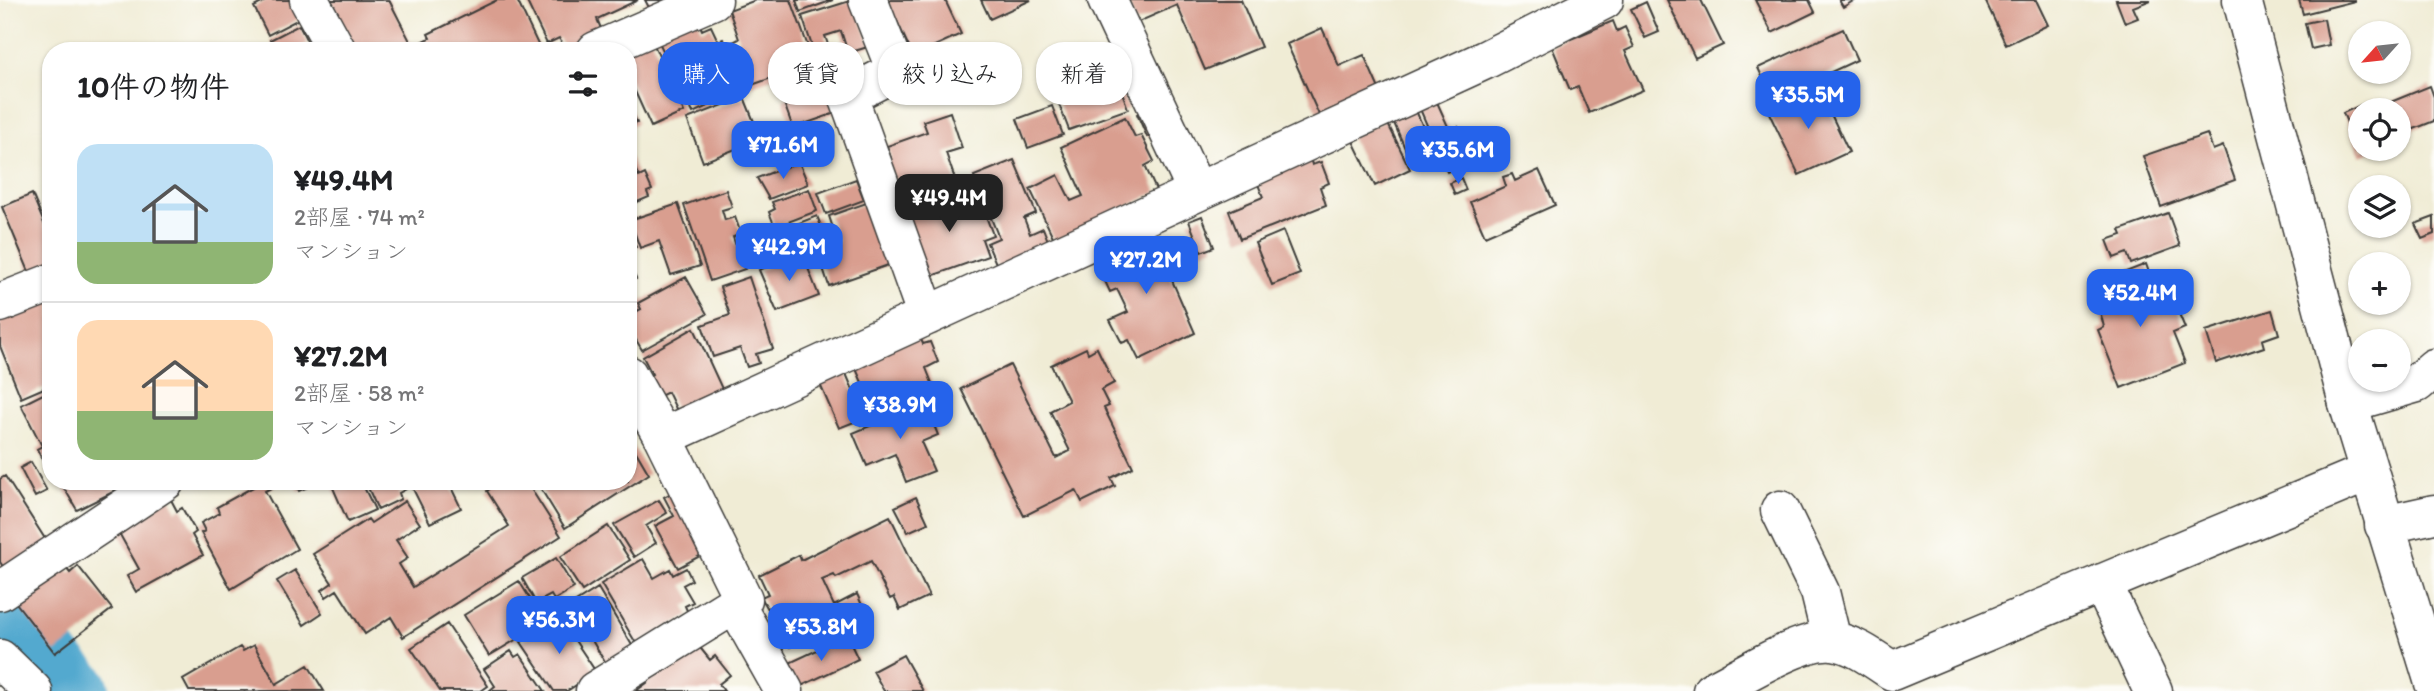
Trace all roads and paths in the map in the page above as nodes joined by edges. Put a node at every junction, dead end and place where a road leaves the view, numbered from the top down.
1 (309, 0) edge
2 (713, 0) edge
3 (868, 0) edge
4 (1107, 0) edge
5 (1604, 0) edge
6 (2242, 0) edge
7 (332, 42) edge
8 (617, 42) edge
9 (1197, 192) junction
10 (42, 287) edge
11 (0, 303) edge
12 (927, 316) junction
13 (2434, 368) edge
14 (637, 391) edge
15 (2348, 403) junction
16 (663, 437) junction
17 (2369, 472) junction
18 (151, 490) edge
19 (1780, 510) dead end
20 (2434, 514) edge
21 (2384, 525) junction
22 (2102, 583) junction
23 (0, 591) edge
24 (735, 604) junction
25 (1832, 641) junction
26 (0, 659) edge
27 (2434, 683) edge
28 (33, 691) edge
29 (595, 691) edge
30 (784, 691) edge
31 (1712, 691) edge
32 (2153, 691) edge

1 - 7 street
2 - 8 street
3 - 12 street
4 - 9 street
5 - 9 street
6 - 15 street
9 - 12 street
10 - 11 street
12 - 16 street
13 - 15 street
14 - 16 street
15 - 17 street
16 - 24 street
17 - 21 street
17 - 22 street
18 - 23 street
19 - 25 street
20 - 21 street
21 - 27 street
22 - 25 street
22 - 32 street
24 - 29 street
24 - 30 street
25 - 31 street
26 - 28 street

